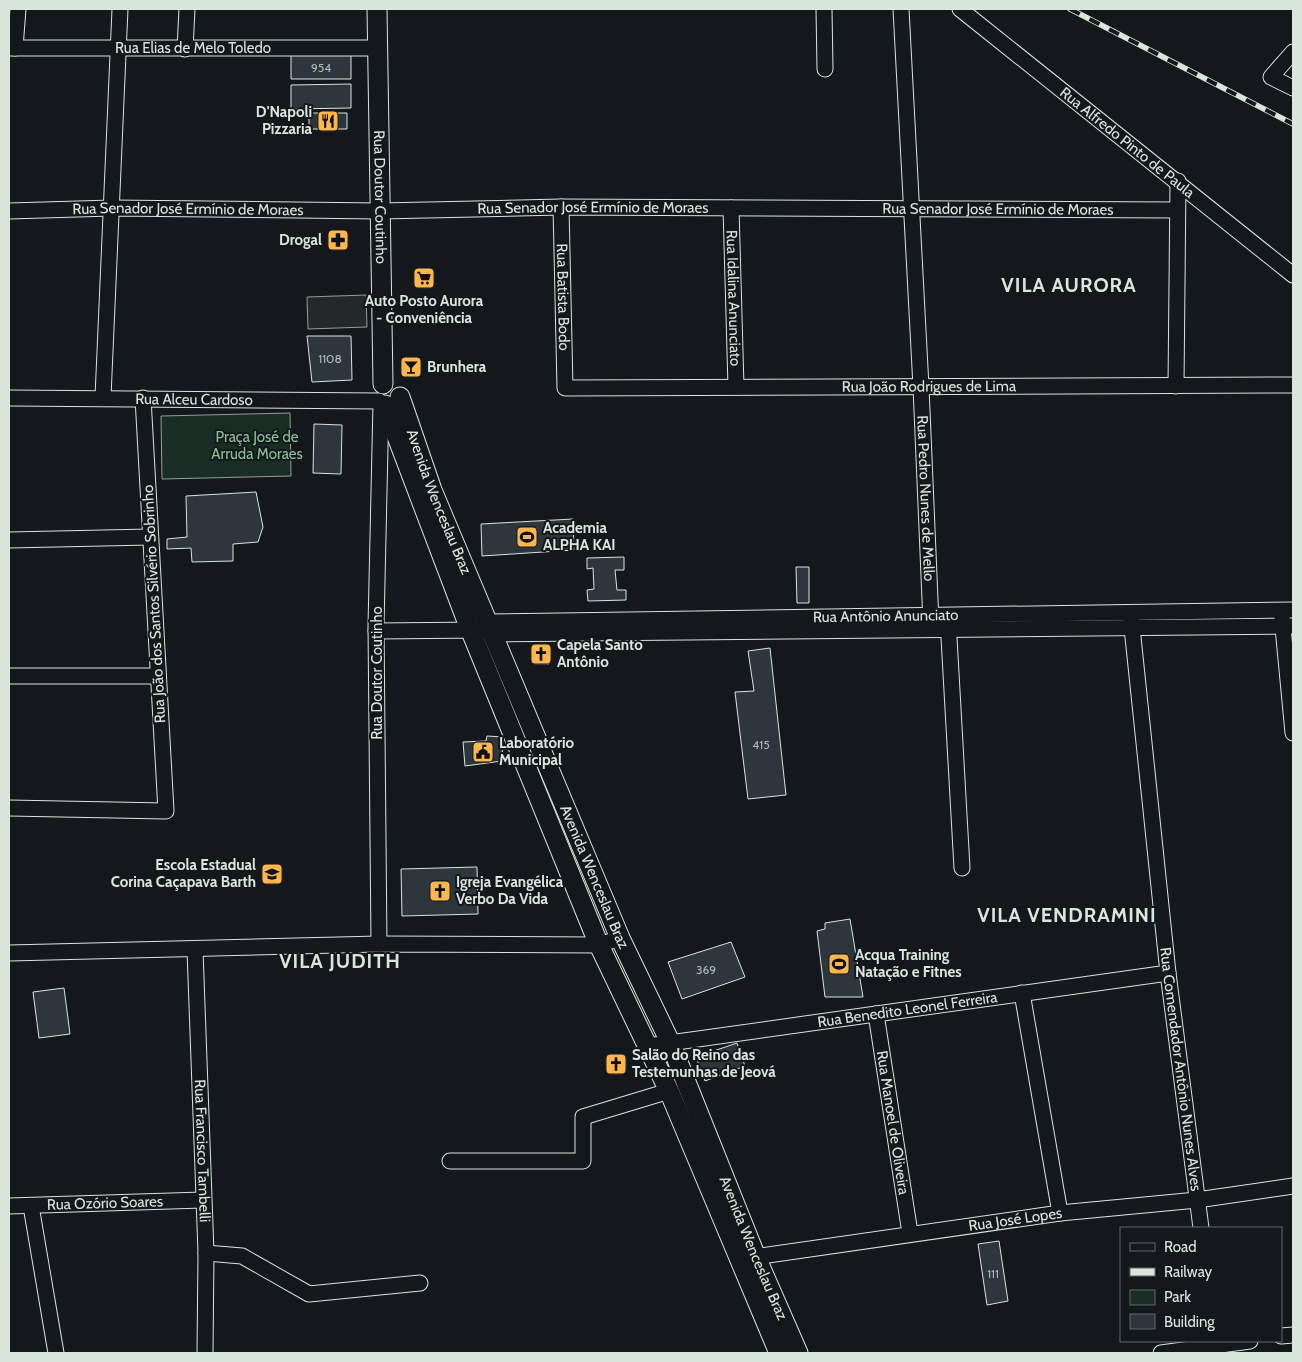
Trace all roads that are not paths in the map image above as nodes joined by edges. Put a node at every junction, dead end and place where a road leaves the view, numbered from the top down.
1 (18, 9) edge
2 (120, 9) edge
3 (187, 9) edge
4 (376, 9) edge
5 (824, 9) edge
6 (901, 9) edge
7 (960, 9) edge
8 (12, 48) edge
9 (186, 48) junction
10 (377, 48) junction
11 (118, 49) junction
12 (1293, 52) edge
13 (825, 69) dead end
14 (1293, 88) edge
15 (1178, 181) junction
16 (561, 207) junction
17 (112, 208) junction
18 (731, 208) junction
19 (913, 208) junction
20 (1177, 210) junction
21 (9, 211) edge
22 (380, 211) junction
23 (1293, 275) edge
24 (1293, 384) edge
25 (1176, 386) junction
26 (736, 387) junction
27 (922, 387) junction
28 (566, 388) joint
29 (103, 397) junction
30 (9, 398) edge
31 (143, 398) junction
32 (386, 398) junction
33 (150, 537) junction
34 (9, 540) edge
35 (1287, 610) edge
36 (1176, 611) junction
37 (1130, 612) junction
38 (948, 614) junction
39 (931, 622) junction
40 (1288, 626) edge
41 (1176, 627) junction
42 (1132, 628) junction
43 (483, 629) junction
44 (949, 630) junction
45 (376, 631) junction
46 (9, 676) edge
47 (158, 676) junction
48 (1293, 733) edge
49 (556, 786) junction
50 (537, 794) junction
51 (9, 808) edge
52 (962, 868) dead end
53 (620, 938) junction
54 (379, 944) junction
55 (599, 945) junction
56 (195, 950) junction
57 (9, 953) edge
58 (1168, 973) junction
59 (1022, 993) junction
60 (876, 1014) junction
61 (670, 1042) junction
62 (648, 1046) junction
63 (669, 1091) junction
64 (450, 1161) dead end
65 (1293, 1186) edge
66 (203, 1200) junction
67 (1197, 1200) junction
68 (9, 1206) edge
69 (31, 1206) junction
70 (1060, 1212) junction
71 (1201, 1227) edge
72 (910, 1233) junction
73 (206, 1253) junction
74 (747, 1258) junction
75 (420, 1283) dead end
76 (1234, 1342) edge
77 (1217, 1343) edge
78 (56, 1353) edge
79 (205, 1353) edge
80 (779, 1353) edge
81 (798, 1353) edge
82 (1160, 1353) edge

1 - 8 street
2 - 11 street
3 - 9 street
4 - 10 main road, Rua Doutor Coutinho
5 - 13 street
6 - 19 street, Rua Pedro Nunes de Mello
7 - 15 street, Rua Alfredo Pinto de Paula
8 - 11 street, Rua Elias de Melo Toledo
9 - 10 street, Rua Elias de Melo Toledo
9 - 11 street, Rua Elias de Melo Toledo
10 - 22 main road, Rua Doutor Coutinho
11 - 17 street
12 - 14 street
15 - 20 street
15 - 23 street, Rua Alfredo Pinto de Paula
16 - 18 street, Rua Senador José Ermínio de Moraes
16 - 22 street, Rua Senador José Ermínio de Moraes
16 - 28 street, Rua Batista Bodo
17 - 21 street, Rua Senador José Ermínio de Moraes
17 - 22 street, Rua Senador José Ermínio de Moraes
17 - 29 street
18 - 19 street, Rua Senador José Ermínio de Moraes
18 - 26 street, Rua Idalina Anunciato
19 - 20 street, Rua Senador José Ermínio de Moraes
19 - 27 street, Rua Pedro Nunes de Mello
20 - 25 street
22 - 32 main road, Rua Doutor Coutinho
24 - 25 street, Rua João Rodrigues de Lima
25 - 27 street, Rua João Rodrigues de Lima
26 - 27 street, Rua João Rodrigues de Lima
26 - 28 street, Rua João Rodrigues de Lima
27 - 39 street, Rua Pedro Nunes de Mello
29 - 30 street, Rua Alceu Cardoso
29 - 31 street, Rua Alceu Cardoso
31 - 32 street, Rua Alceu Cardoso
31 - 33 street, Rua João dos Santos Silvério Sobrinho
32 - 43 main road, Avenida Wenceslau Braz
32 - 45 street, Rua Doutor Coutinho
33 - 34 street
33 - 47 street, Rua João dos Santos Silvério Sobrinho
35 - 36 street, Rua Antônio Anunciato
35 - 40 street
36 - 37 street, Rua Antônio Anunciato
36 - 41 street
37 - 38 street, Rua Antônio Anunciato
37 - 42 street, Rua Comendador Antônio Nunes Alves
38 - 39 street, Rua Antônio Anunciato
38 - 44 street
39 - 43 street, Rua Antônio Anunciato
39 - 44 street, Rua Antônio Anunciato
40 - 41 street, Rua Antônio Anunciato
40 - 48 street
41 - 42 street, Rua Antônio Anunciato
42 - 44 street, Rua Antônio Anunciato
42 - 58 street, Rua Comendador Antônio Nunes Alves
43 - 45 street, Rua Antônio Anunciato
43 - 49 main road, Avenida Wenceslau Braz
43 - 50 main road, Avenida Wenceslau Braz
44 - 52 street
45 - 54 street, Rua Doutor Coutinho
46 - 47 street
47 - 51 street, Rua João dos Santos Silvério Sobrinho
49 - 50 main road
49 - 53 main road, Avenida Wenceslau Braz
50 - 55 main road, Avenida Wenceslau Braz
53 - 55 street
53 - 61 main road, Avenida Wenceslau Braz
54 - 55 street
54 - 56 street
55 - 62 main road, Avenida Wenceslau Braz
56 - 57 street
56 - 66 street, Rua Francisco Tambelli
58 - 59 street, Rua Benedito Leonel Ferreira
58 - 67 street, Rua Comendador Antônio Nunes Alves
59 - 60 street, Rua Benedito Leonel Ferreira
59 - 70 street
60 - 61 street, Rua Benedito Leonel Ferreira
60 - 72 street, Rua Manoel de Oliveira
61 - 62 street, Rua Benedito Leonel Ferreira
61 - 74 main road, Avenida Wenceslau Braz
62 - 63 main road, Avenida Wenceslau Braz
63 - 64 street
63 - 74 main road, Avenida Wenceslau Braz
65 - 67 street, Rua José Lopes
66 - 69 street, Rua Ozório Soares
66 - 73 street, Rua Francisco Tambelli
67 - 70 street, Rua José Lopes
67 - 71 street, Rua Comendador Antônio Nunes Alves
68 - 69 street, Rua Ozório Soares
69 - 78 street
70 - 72 street, Rua José Lopes
72 - 74 street, Rua José Lopes
73 - 75 street
73 - 79 street, Rua Francisco Tambelli
74 - 80 main road, Avenida Wenceslau Braz
74 - 81 main road, Avenida Wenceslau Braz
76 - 77 street
77 - 82 street

